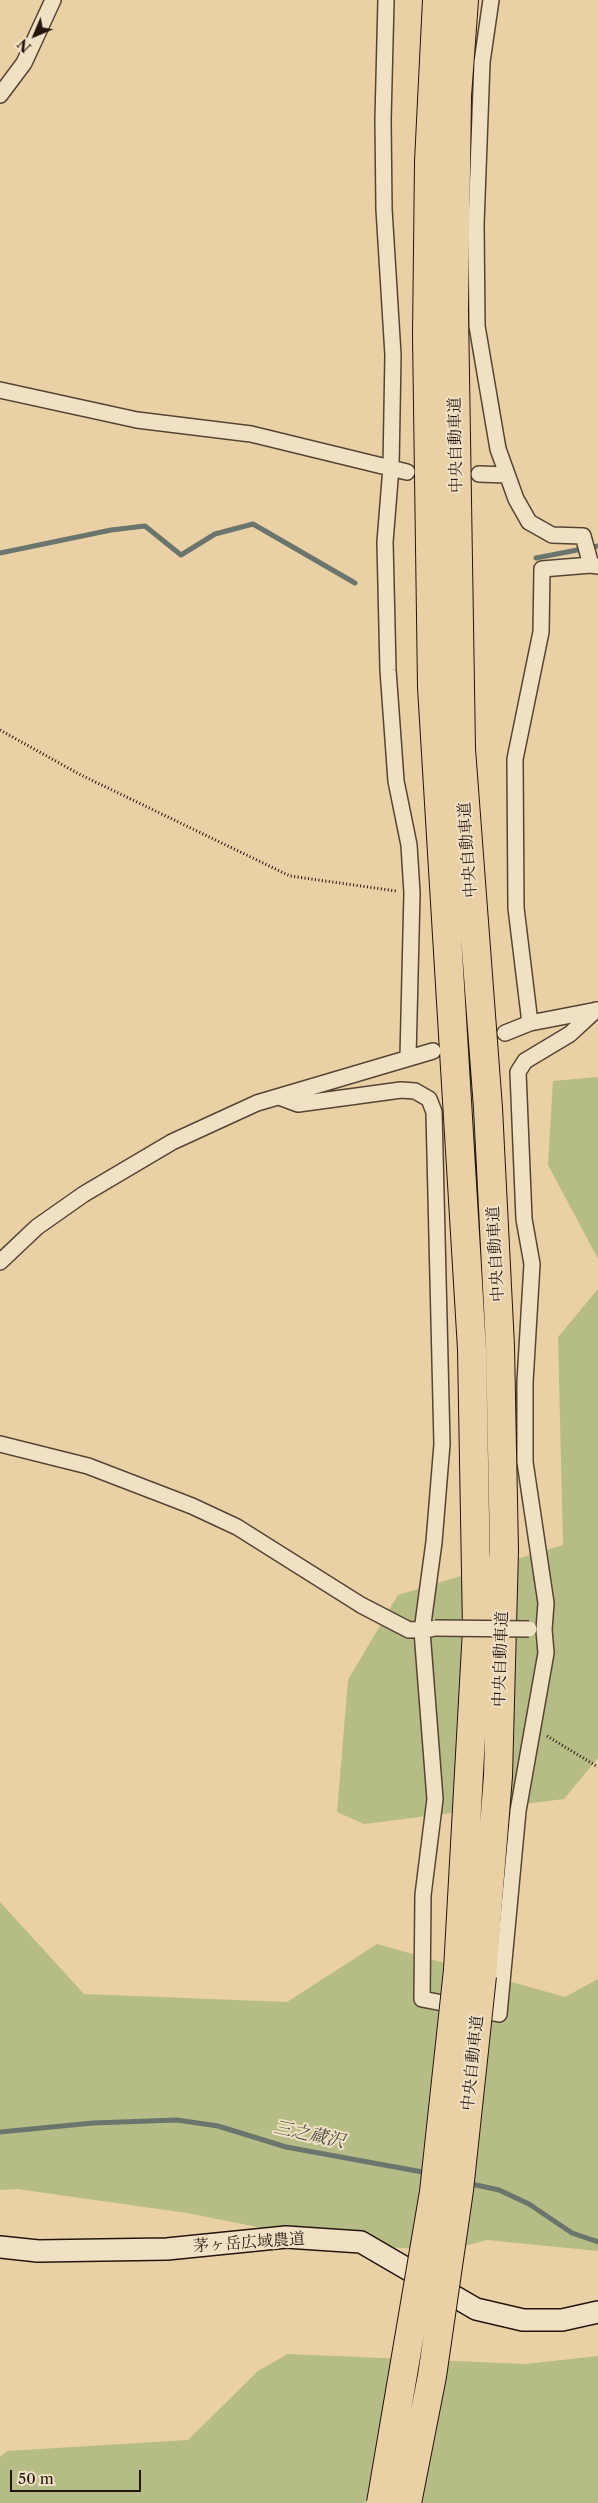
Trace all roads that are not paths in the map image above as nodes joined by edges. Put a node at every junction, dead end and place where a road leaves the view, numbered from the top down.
1 (53, 0) edge
2 (386, 0) edge
3 (437, 0) edge
4 (464, 0) edge
5 (491, 0) edge
6 (0, 95) edge
7 (0, 390) edge
8 (390, 467) junction
9 (407, 472) dead end
10 (479, 474) dead end
11 (507, 475) junction
12 (594, 565) edge
13 (597, 1010) edge
14 (530, 1023) junction
15 (505, 1033) dead end
16 (433, 1051) dead end
17 (408, 1057) junction
18 (279, 1097) junction
19 (0, 1262) edge
20 (0, 1444) edge
21 (429, 1629) junction
22 (536, 1629) junction
23 (470, 1973) junction
24 (0, 2247) edge
25 (598, 2312) edge
26 (381, 2503) edge
27 (407, 2503) edge

1 - 6 street
2 - 8 street
3 - 23 highway, 中央自動車道
4 - 23 highway, 中央自動車道
5 - 11 street
7 - 8 street
8 - 9 street
8 - 17 street
10 - 11 street
11 - 12 street
12 - 14 street
13 - 14 street
13 - 22 street
14 - 15 street
16 - 17 street
17 - 18 street
18 - 19 street
18 - 21 street
20 - 21 street
21 - 22 street, bridge
21 - 22 street
23 - 26 highway, 中央自動車道, bridge
23 - 27 highway, 中央自動車道, bridge
24 - 25 main road, 茅ヶ岳広域農道

